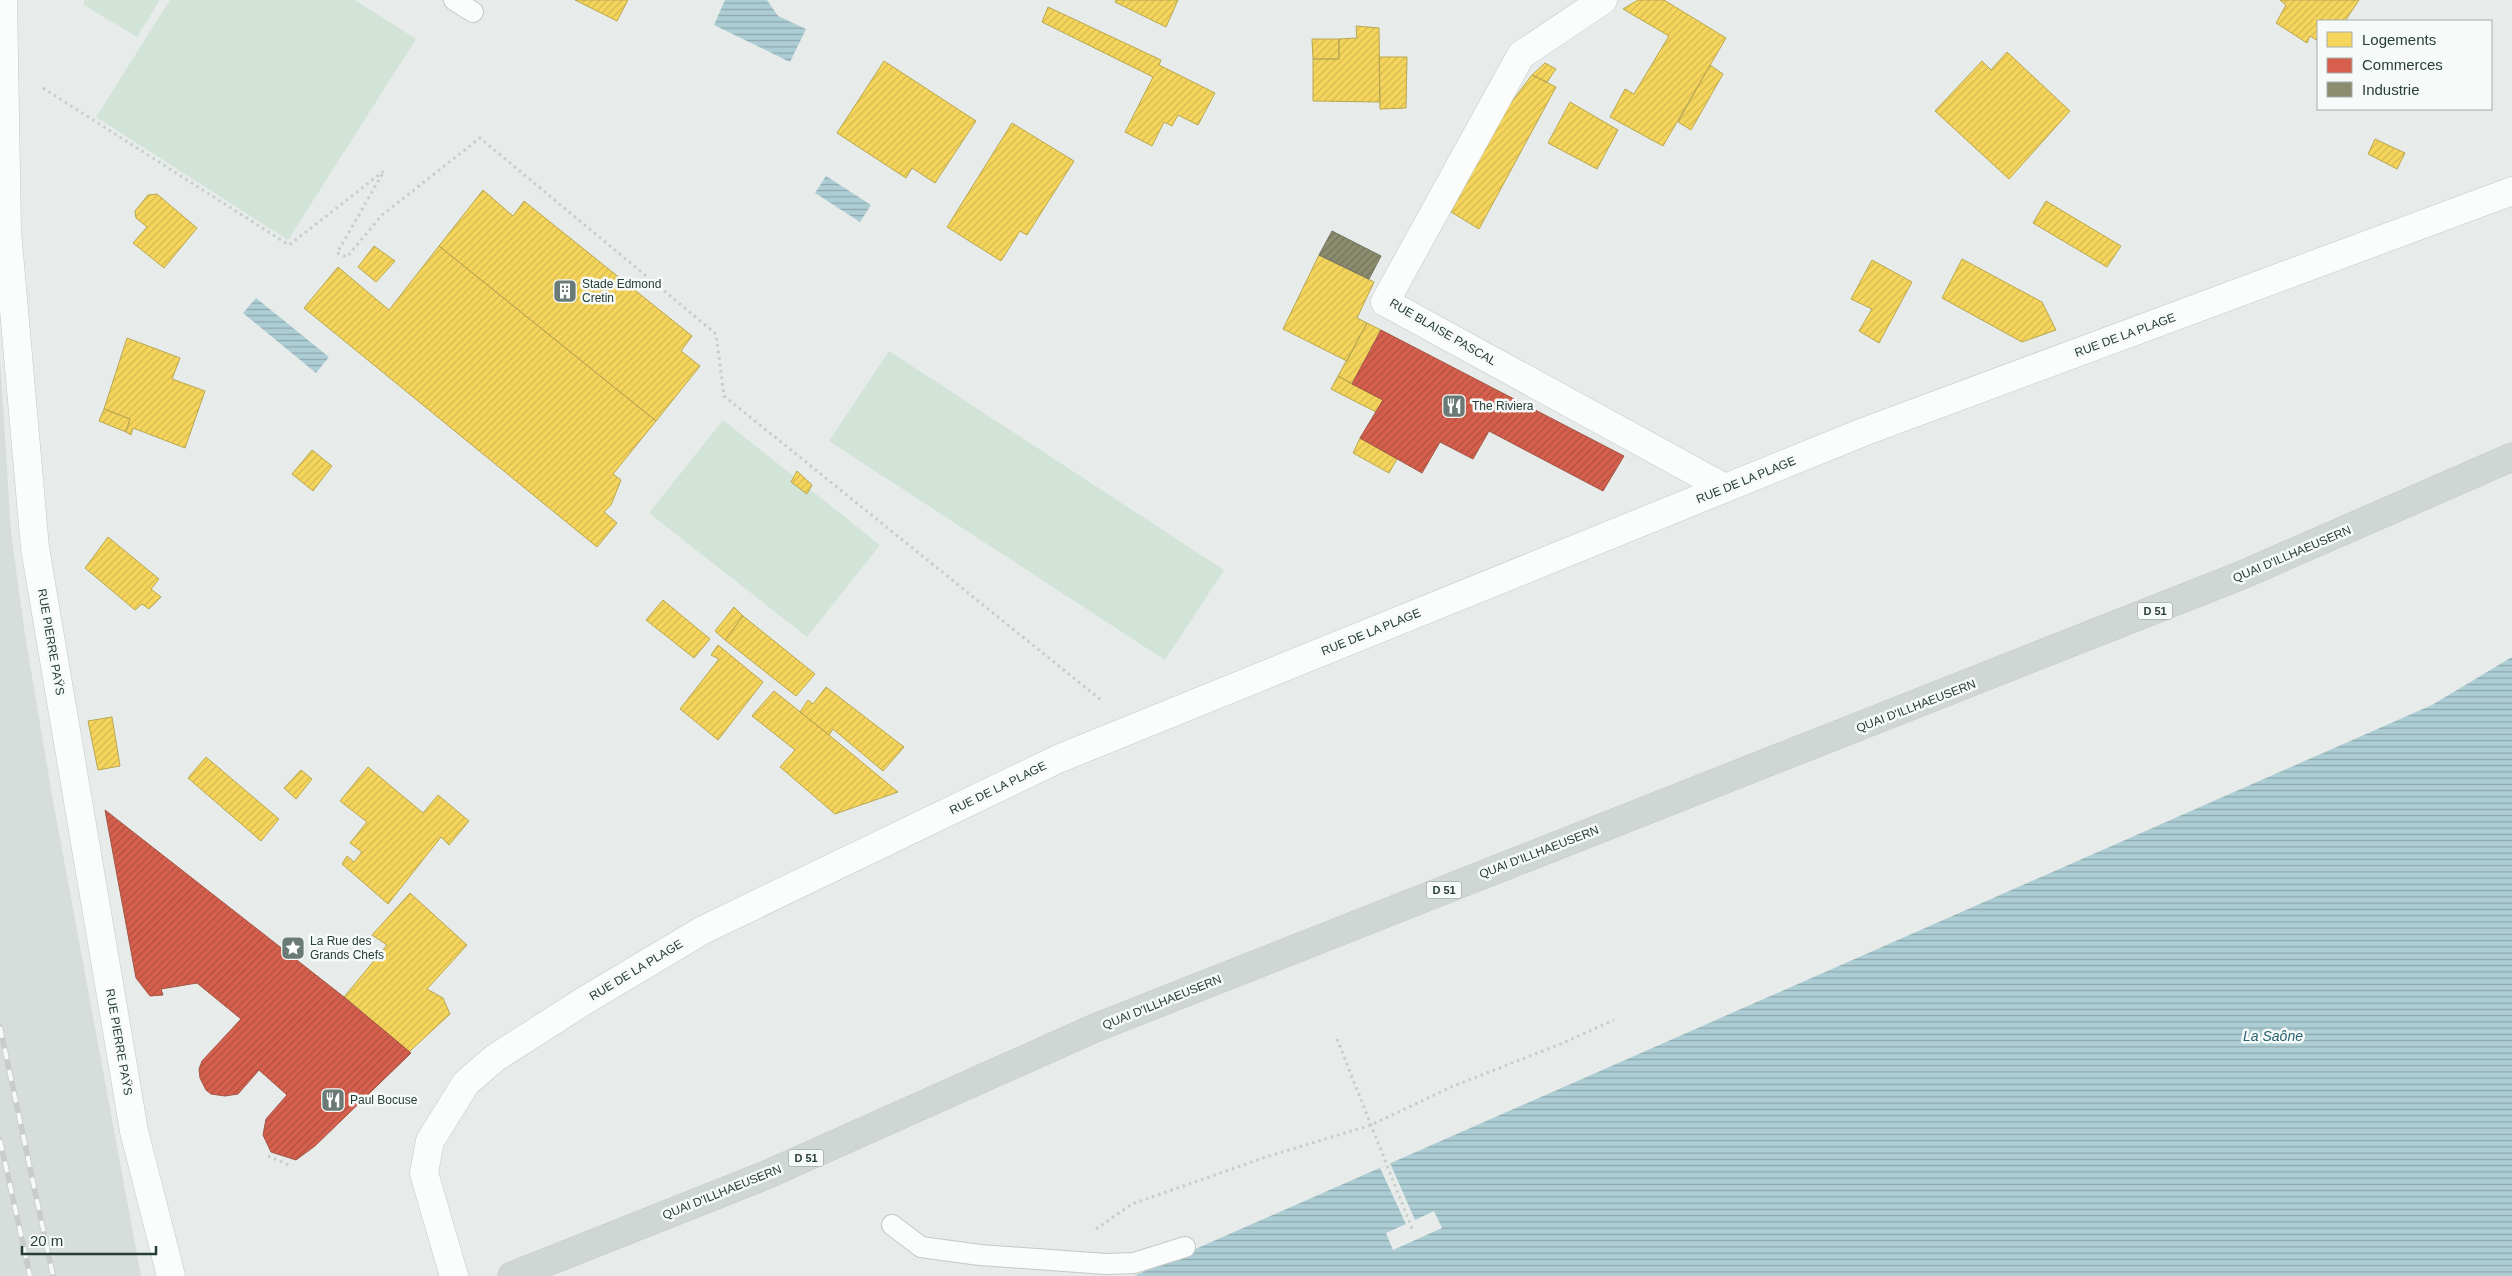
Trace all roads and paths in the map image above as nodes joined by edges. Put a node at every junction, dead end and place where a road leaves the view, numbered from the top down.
1 (4, 0) edge
2 (454, 0) edge
3 (1603, 0) edge
4 (473, 12) dead end
5 (4, 63) junction
6 (2512, 191) edge
7 (2512, 457) edge
8 (1725, 488) junction
9 (1135, 728) junction
10 (1614, 1020) dead end
11 (1337, 1039) dead end
12 (1371, 1125) junction
13 (268, 1156) dead end
14 (291, 1166) dead end
15 (892, 1225) dead end
16 (1093, 1231) dead end
17 (1413, 1231) dead end
18 (1185, 1247) dead end
19 (171, 1276) edge
20 (454, 1276) edge
21 (512, 1276) edge

1 - 5 street, RUE PIERRE PAŸS
2 - 4 lane
3 - 8 street, RUE BLAISE PASCAL
5 - 9 path
5 - 19 street, RUE PIERRE PAŸS
6 - 8 street, RUE DE LA PLAGE
7 - 21 main road, QUAI D'ILLHAEUSERN / D 51
8 - 9 street, RUE DE LA PLAGE
9 - 20 street, RUE DE LA PLAGE
10 - 12 path
11 - 12 path
12 - 16 path
12 - 17 path
13 - 14 path
15 - 18 lane

